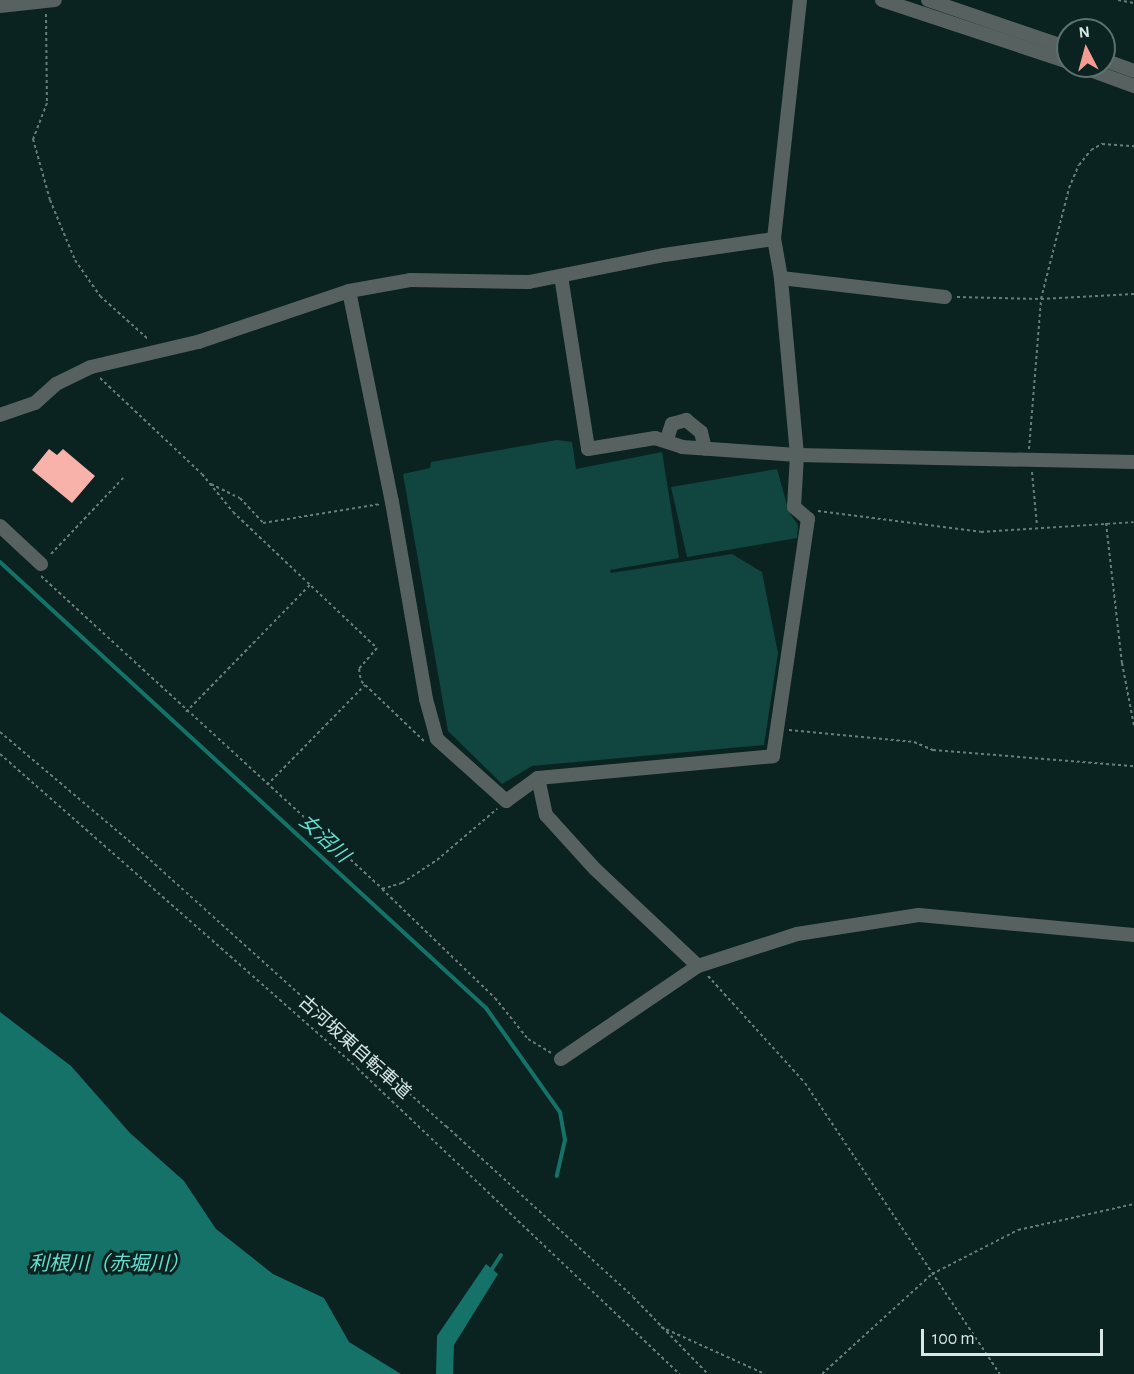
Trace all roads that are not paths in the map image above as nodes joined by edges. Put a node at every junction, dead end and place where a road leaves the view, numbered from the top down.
1 (800, 0) edge
2 (882, 0) edge
3 (928, 0) edge
4 (50, 1) edge
5 (0, 6) edge
6 (1056, 44) edge
7 (1056, 58) edge
8 (1116, 64) edge
9 (1134, 71) edge
10 (1112, 78) edge
11 (1134, 86) edge
12 (774, 239) junction
13 (561, 276) junction
14 (781, 278) junction
15 (349, 291) junction
16 (945, 297) road end
17 (0, 416) edge
18 (667, 439) junction
19 (705, 449) junction
20 (797, 455) junction
21 (1134, 462) edge
22 (0, 526) edge
23 (41, 564) road end
24 (538, 778) junction
25 (1134, 935) edge
26 (698, 966) junction
27 (561, 1059) road end

1 - 12 street
2 - 7 street
3 - 6 street
4 - 5 street
8 - 9 street
10 - 11 street
12 - 13 street
12 - 14 street
13 - 15 street
13 - 18 street
14 - 16 street
14 - 20 street
15 - 17 street
15 - 24 street
18 - 19 street
18 - 19 street
19 - 20 street
20 - 21 street
20 - 24 street
22 - 23 street
24 - 26 street
25 - 26 street
26 - 27 street

